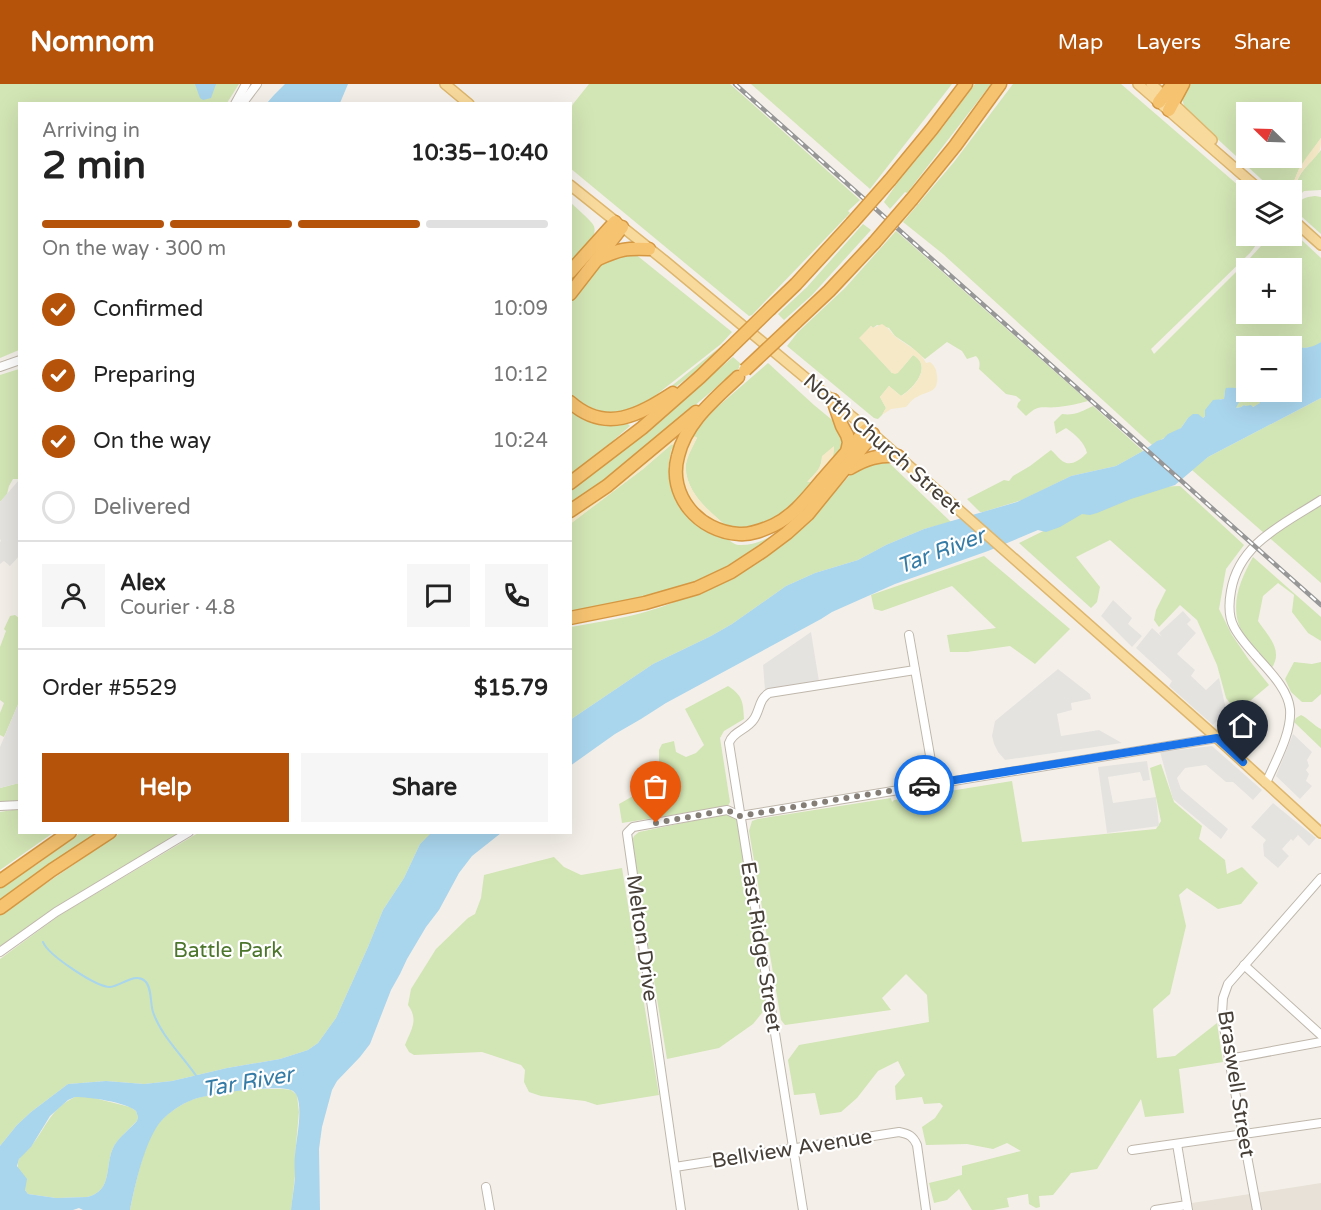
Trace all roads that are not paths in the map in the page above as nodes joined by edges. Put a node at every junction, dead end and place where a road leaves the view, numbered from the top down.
1 (246, 84) edge
2 (257, 84) edge
3 (445, 84) edge
4 (966, 84) edge
5 (1000, 84) edge
6 (1138, 84) edge
7 (1151, 84) edge
8 (1173, 84) edge
9 (1183, 84) edge
10 (236, 102) edge
11 (244, 102) edge
12 (467, 102) edge
13 (1166, 103) junction
14 (1249, 180) edge
15 (572, 187) edge
16 (618, 224) junction
17 (1302, 228) edge
18 (1321, 245) edge
19 (650, 249) junction
20 (595, 261) junction
21 (572, 270) edge
22 (572, 291) edge
23 (18, 361) edge
24 (0, 367) edge
25 (742, 373) junction
26 (700, 377) junction
27 (833, 400) junction
28 (572, 403) edge
29 (870, 432) junction
30 (847, 452) junction
31 (898, 456) junction
32 (841, 473) junction
33 (572, 481) edge
34 (1321, 500) edge
35 (572, 510) edge
36 (572, 618) edge
37 (909, 635) dead end
38 (915, 670) junction
39 (1217, 738) junction
40 (1266, 783) junction
41 (934, 784) junction
42 (18, 805) edge
43 (0, 806) edge
44 (740, 816) junction
45 (1321, 832) edge
46 (67, 834) edge
47 (107, 834) edge
48 (186, 834) edge
49 (1321, 878) edge
50 (0, 881) edge
51 (0, 908) edge
52 (0, 952) edge
53 (1244, 965) junction
54 (1321, 1035) edge
55 (1321, 1042) edge
56 (1229, 1059) junction
57 (1321, 1123) edge
58 (1244, 1134) junction
59 (1177, 1144) junction
60 (794, 1150) junction
61 (1132, 1150) dead end
62 (675, 1167) junction
63 (486, 1188) dead end
64 (1188, 1207) edge
65 (490, 1210) edge
66 (681, 1210) edge
67 (803, 1210) edge
68 (926, 1210) edge
69 (1155, 1210) edge
70 (1257, 1210) edge

1 - 10 street
2 - 11 street
3 - 12 main road
4 - 26 highway, bridge
5 - 25 highway, bridge
6 - 13 main road
7 - 13 main road
8 - 13 highway
9 - 13 highway
13 - 14 main road
15 - 16 main road, North Church Street
16 - 19 main road, North Church Street
16 - 20 highway
16 - 21 highway
17 - 18 main road
19 - 20 highway
19 - 27 main road, North Church Street
20 - 22 highway
23 - 24 street
25 - 30 highway
25 - 35 highway
26 - 28 highway
26 - 33 highway
27 - 29 main road, North Church Street
27 - 30 highway
29 - 30 highway
29 - 31 main road, North Church Street
29 - 32 highway
31 - 32 highway
31 - 39 main road, North Church Street
32 - 36 highway
34 - 40 street
37 - 38 street
38 - 41 street
38 - 44 street, East Ridge Street
39 - 40 main road, North Church Street
39 - 41 street, Melton Drive
40 - 45 main road, North Church Street
41 - 44 street, Melton Drive
42 - 43 street
44 - 60 street, East Ridge Street
44 - 62 street, Melton Drive
46 - 50 highway
47 - 51 highway
48 - 52 street
49 - 53 street, Braswell Street
53 - 54 street
53 - 56 street, Braswell Street
55 - 56 street
56 - 58 street, Braswell Street
57 - 58 street
58 - 59 street
58 - 70 street, Braswell Street
59 - 61 street
59 - 64 street
60 - 62 street, Bellview Avenue
60 - 67 street, East Ridge Street
60 - 68 street, Bellview Avenue
62 - 66 street, Melton Drive
63 - 65 street
64 - 69 street

